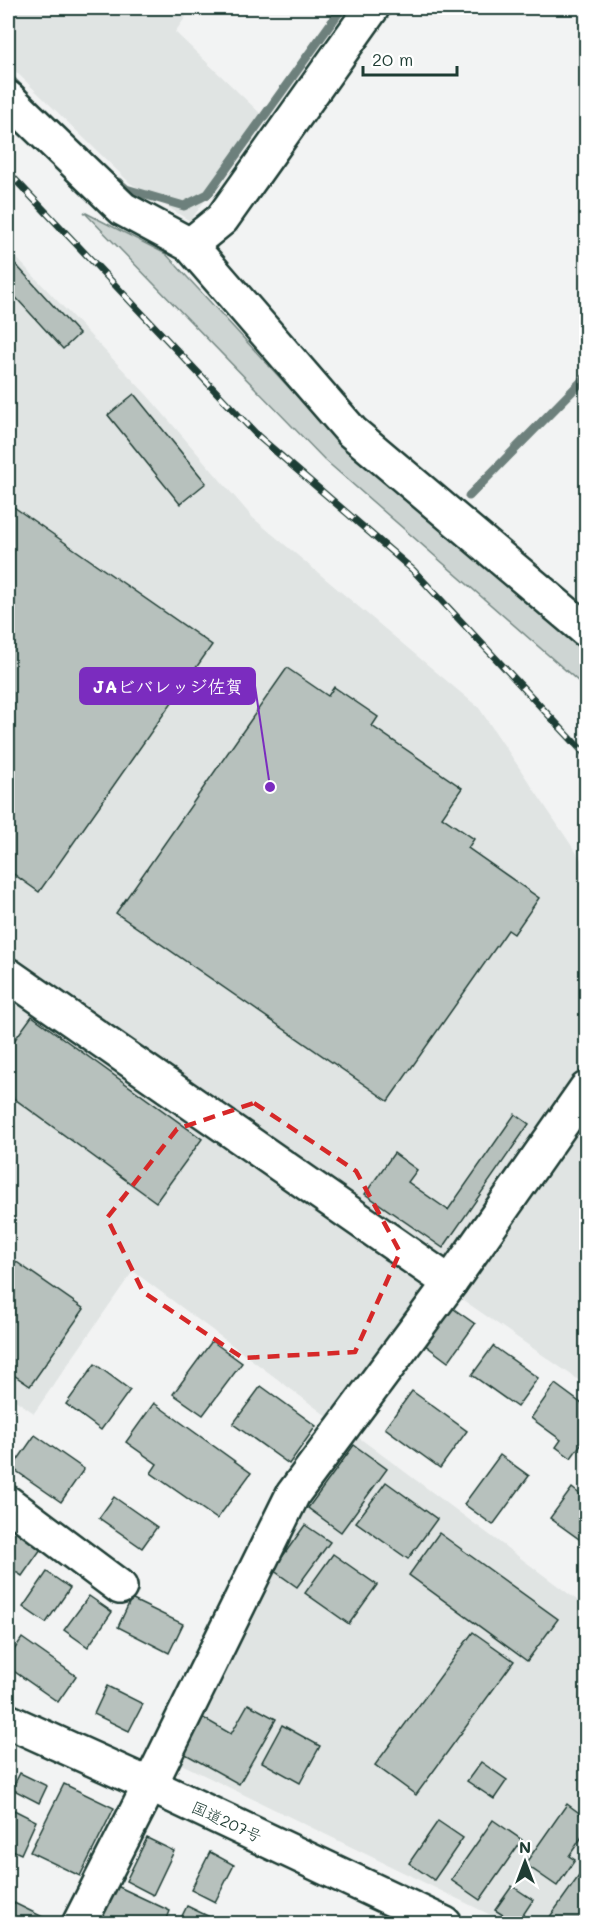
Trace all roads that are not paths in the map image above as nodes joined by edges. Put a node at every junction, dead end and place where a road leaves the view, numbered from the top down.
1 (372, 8) edge
2 (8, 98) edge
3 (190, 245) junction
4 (586, 630) edge
5 (8, 975) edge
6 (586, 1089) edge
7 (450, 1283) junction
8 (8, 1503) edge
9 (120, 1587) dead end
10 (8, 1721) edge
11 (150, 1785) junction
12 (79, 1923) edge
13 (445, 1923) edge

1 - 3 main road
2 - 3 main road
3 - 4 main road
5 - 7 main road
6 - 7 main road
7 - 11 main road
8 - 9 main road
10 - 11 main road, 国道207号
11 - 12 main road
11 - 13 main road, 国道207号

